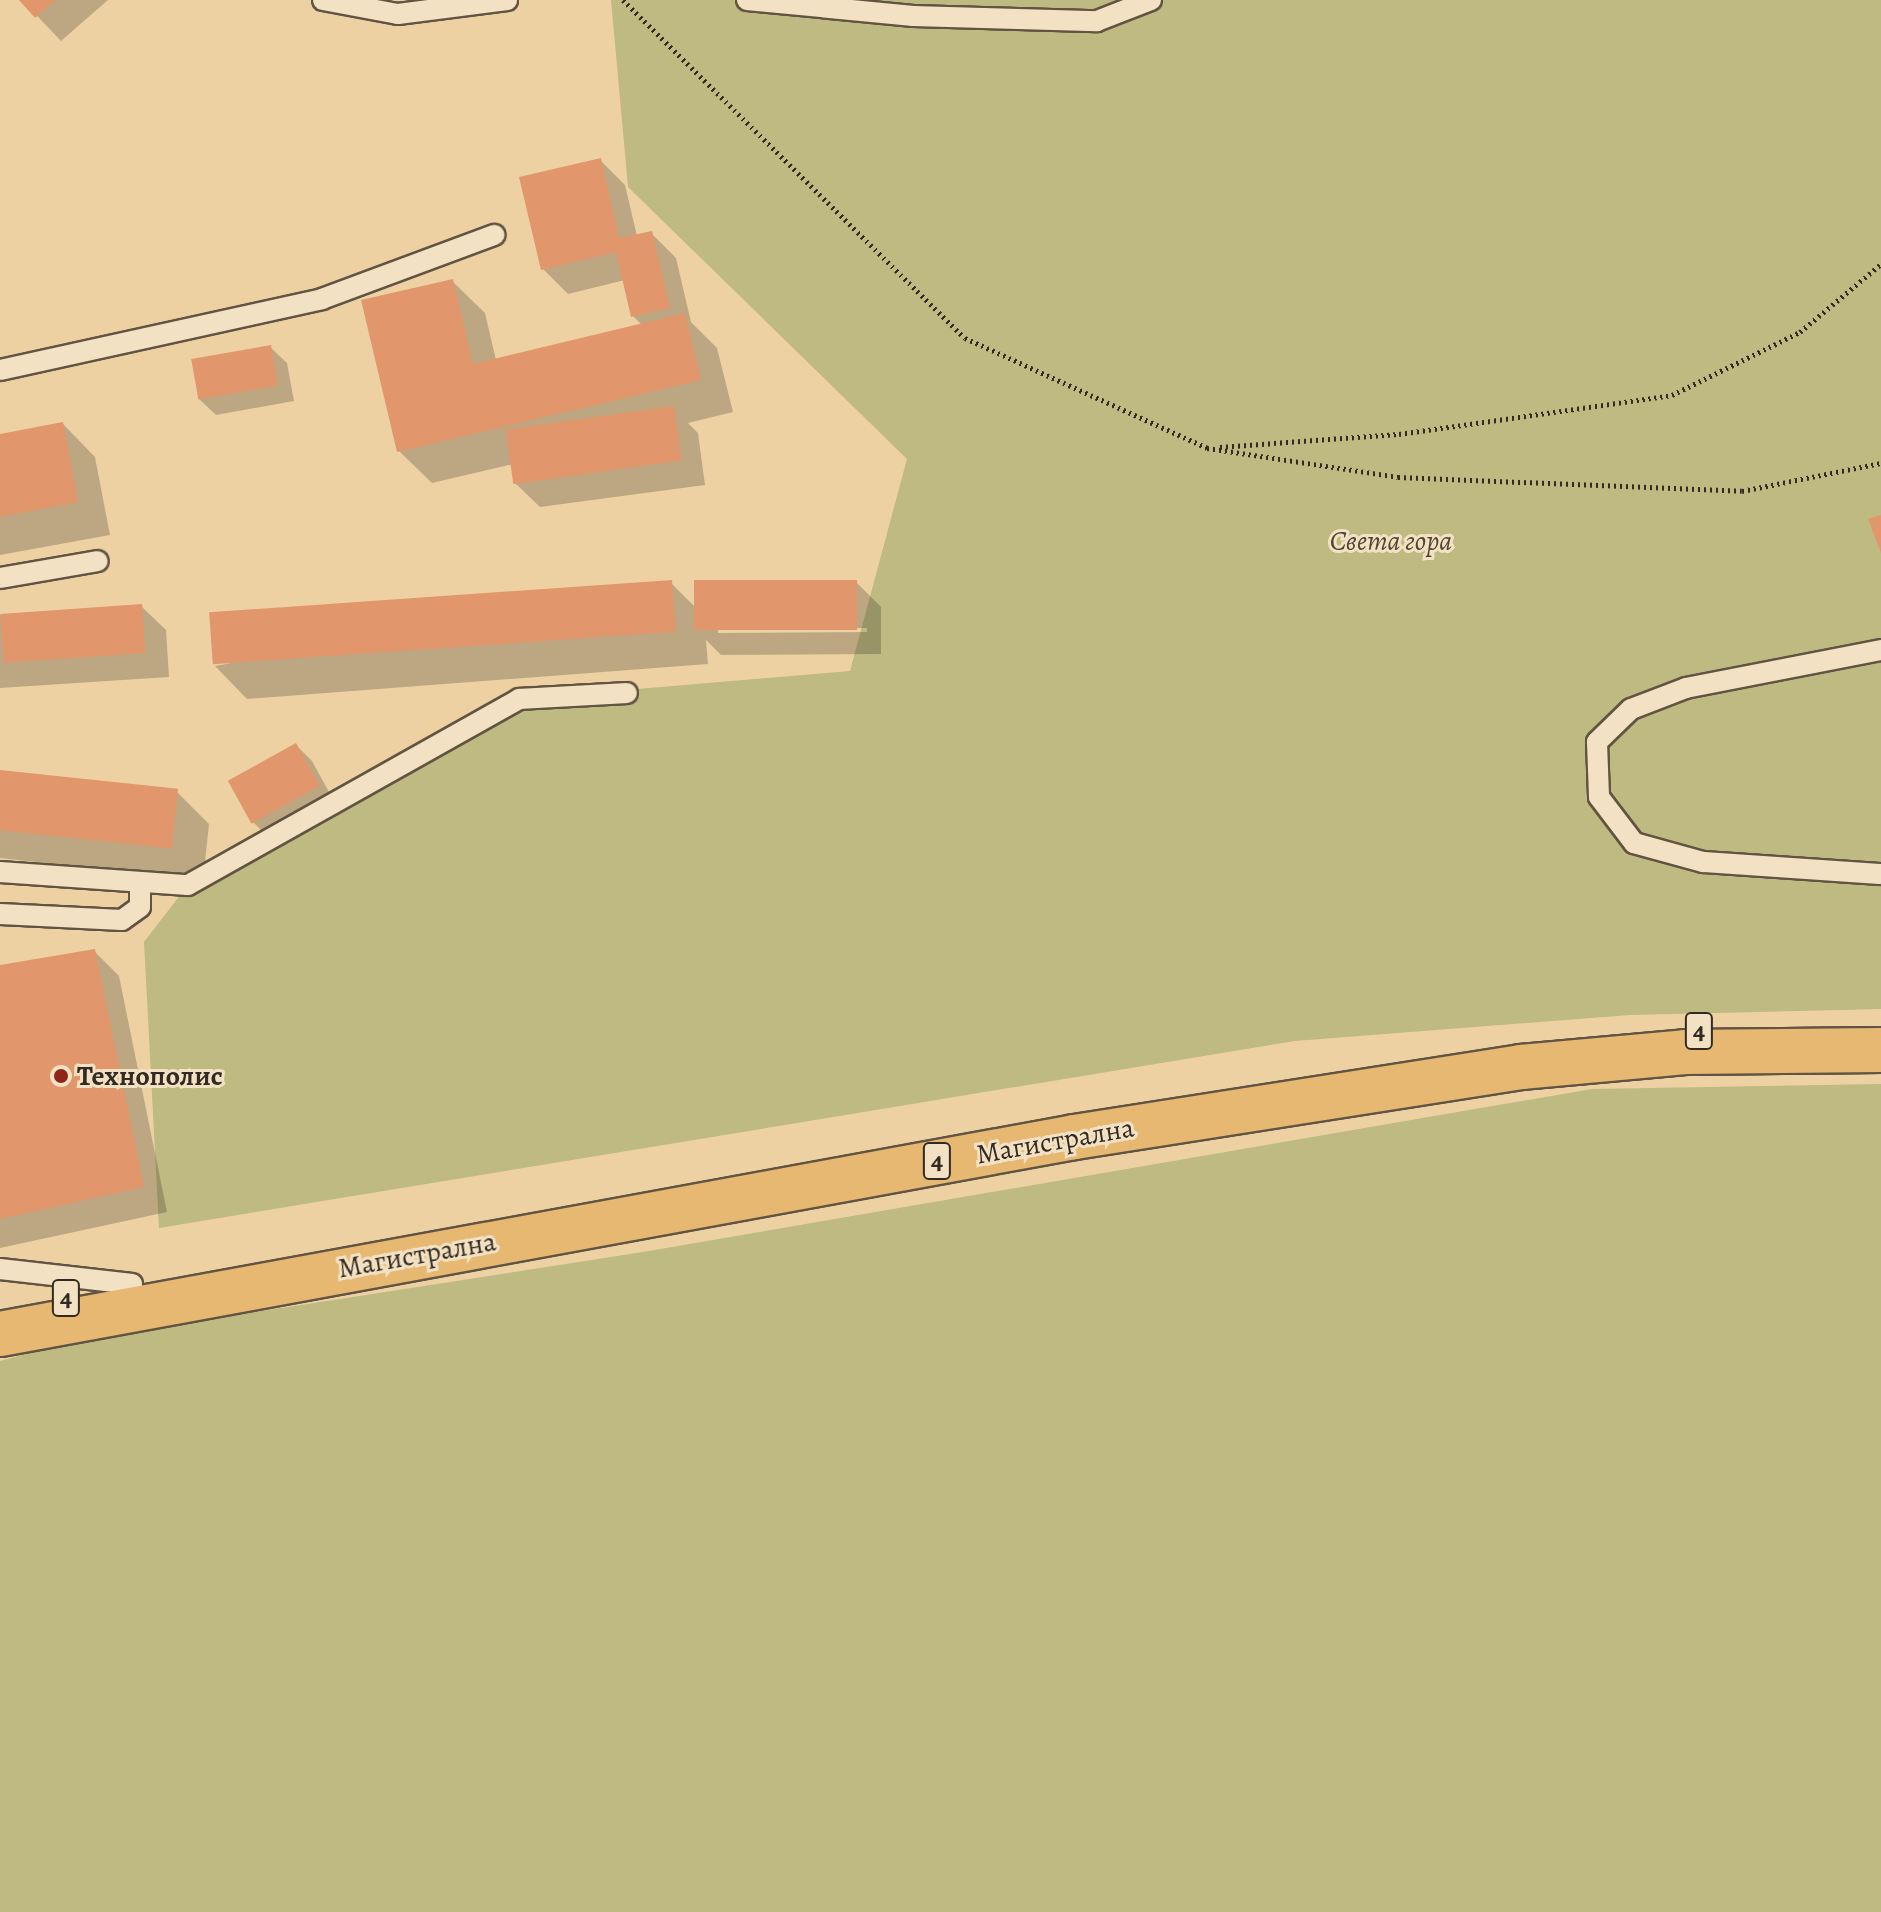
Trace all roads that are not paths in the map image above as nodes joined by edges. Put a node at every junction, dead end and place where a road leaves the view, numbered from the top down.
1 (323, 0) edge
2 (507, 0) edge
3 (747, 0) edge
4 (1151, 0) edge
5 (494, 235) dead end
6 (0, 370) edge
7 (98, 561) dead end
8 (0, 578) edge
9 (1881, 650) edge
10 (627, 693) dead end
11 (0, 872) edge
12 (1881, 874) edge
13 (140, 882) junction
14 (0, 914) edge
15 (1881, 1029) edge
16 (1881, 1050) edge
17 (0, 1269) edge
18 (132, 1284) junction
19 (0, 1311) edge
20 (0, 1334) edge

1 - 2 lane
3 - 4 lane
5 - 6 lane
7 - 8 lane
9 - 12 lane
10 - 13 lane
11 - 13 lane
13 - 14 lane
15 - 18 main road, Магистрална / 4
16 - 20 main road, Магистрална / 4
17 - 18 lane
18 - 19 main road, Магистрална / 4

